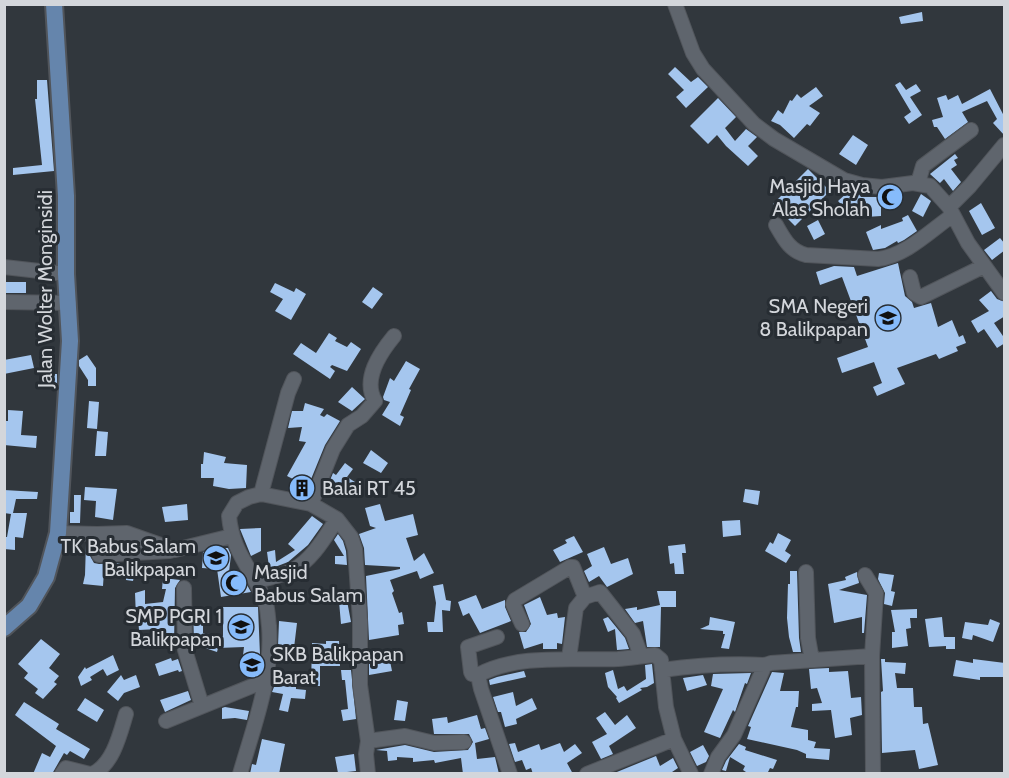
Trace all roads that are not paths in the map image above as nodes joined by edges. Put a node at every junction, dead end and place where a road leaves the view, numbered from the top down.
1 (54, 4) edge
2 (675, 4) edge
3 (971, 130) dead end
4 (1005, 145) edge
5 (918, 183) junction
6 (951, 211) junction
7 (776, 225) dead end
8 (984, 266) junction
9 (4, 267) edge
10 (66, 274) junction
11 (909, 277) dead end
12 (1005, 293) edge
13 (4, 302) edge
14 (69, 303) junction
15 (394, 336) dead end
16 (294, 379) dead end
17 (261, 494) junction
18 (311, 504) junction
19 (337, 519) junction
20 (58, 533) junction
21 (232, 536) junction
22 (175, 550) junction
23 (99, 555) dead end
24 (806, 572) dead end
25 (865, 575) dead end
26 (256, 581) junction
27 (184, 588) dead end
28 (585, 597) junction
29 (522, 624) dead end
30 (4, 628) edge
31 (497, 637) dead end
32 (641, 656) junction
33 (872, 656) junction
34 (569, 658) junction
35 (812, 660) junction
36 (765, 665) junction
37 (662, 670) junction
38 (478, 675) junction
39 (267, 680) junction
40 (202, 706) junction
41 (126, 714) dead end
42 (166, 721) dead end
43 (674, 739) junction
44 (368, 741) junction
45 (464, 742) dead end
46 (62, 774) edge
47 (91, 774) edge
48 (240, 774) edge
49 (368, 774) edge
50 (510, 774) edge
51 (587, 774) edge
52 (691, 774) edge
53 (711, 774) edge
54 (873, 774) edge

1 - 10 main road, Jalan Wolter Monginsidi
2 - 5 street
3 - 5 street
4 - 6 street
5 - 6 street
6 - 7 street
6 - 8 street
8 - 11 street
8 - 12 street
9 - 10 street
10 - 14 main road, Jalan Wolter Monginsidi
13 - 14 street
14 - 20 main road, Jalan Wolter Monginsidi
15 - 18 street
16 - 17 street
17 - 18 street
17 - 21 street
18 - 19 street
19 - 26 street
19 - 44 street
20 - 22 street
20 - 30 main road, Jalan Wolter Monginsidi
21 - 22 street
21 - 26 street
22 - 23 street
24 - 35 street
25 - 33 street
26 - 39 street
27 - 40 street
28 - 29 street
28 - 32 street
28 - 34 street
31 - 38 street
32 - 34 street
32 - 37 street
33 - 35 street
33 - 54 street
34 - 38 street
35 - 36 street
36 - 37 street
36 - 53 street
37 - 43 street
38 - 50 street
39 - 40 street
39 - 48 street
40 - 42 street
41 - 47 street
43 - 51 street
43 - 52 street
44 - 45 street
44 - 49 street
46 - 47 street

